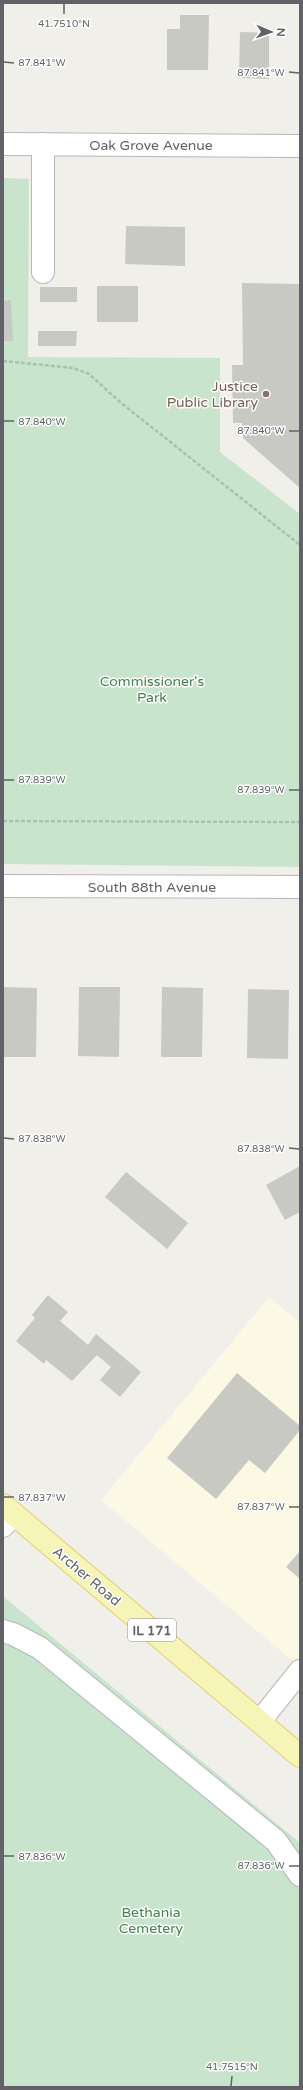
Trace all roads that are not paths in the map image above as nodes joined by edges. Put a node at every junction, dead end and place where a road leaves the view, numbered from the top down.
1 (3, 144) edge
2 (43, 144) junction
3 (300, 146) edge
4 (43, 272) dead end
5 (3, 886) edge
6 (300, 887) edge
7 (7, 1515) edge
8 (3, 1631) edge
9 (300, 1671) edge
10 (260, 1721) junction
11 (300, 1756) edge
12 (300, 1875) edge

1 - 2 street, Oak Grove Avenue
2 - 3 street, Oak Grove Avenue
2 - 4 street
5 - 6 street, South 88th Avenue
7 - 10 main road, Archer Road / IL 171
8 - 12 street
9 - 10 street
10 - 11 main road, Archer Road / IL 171

